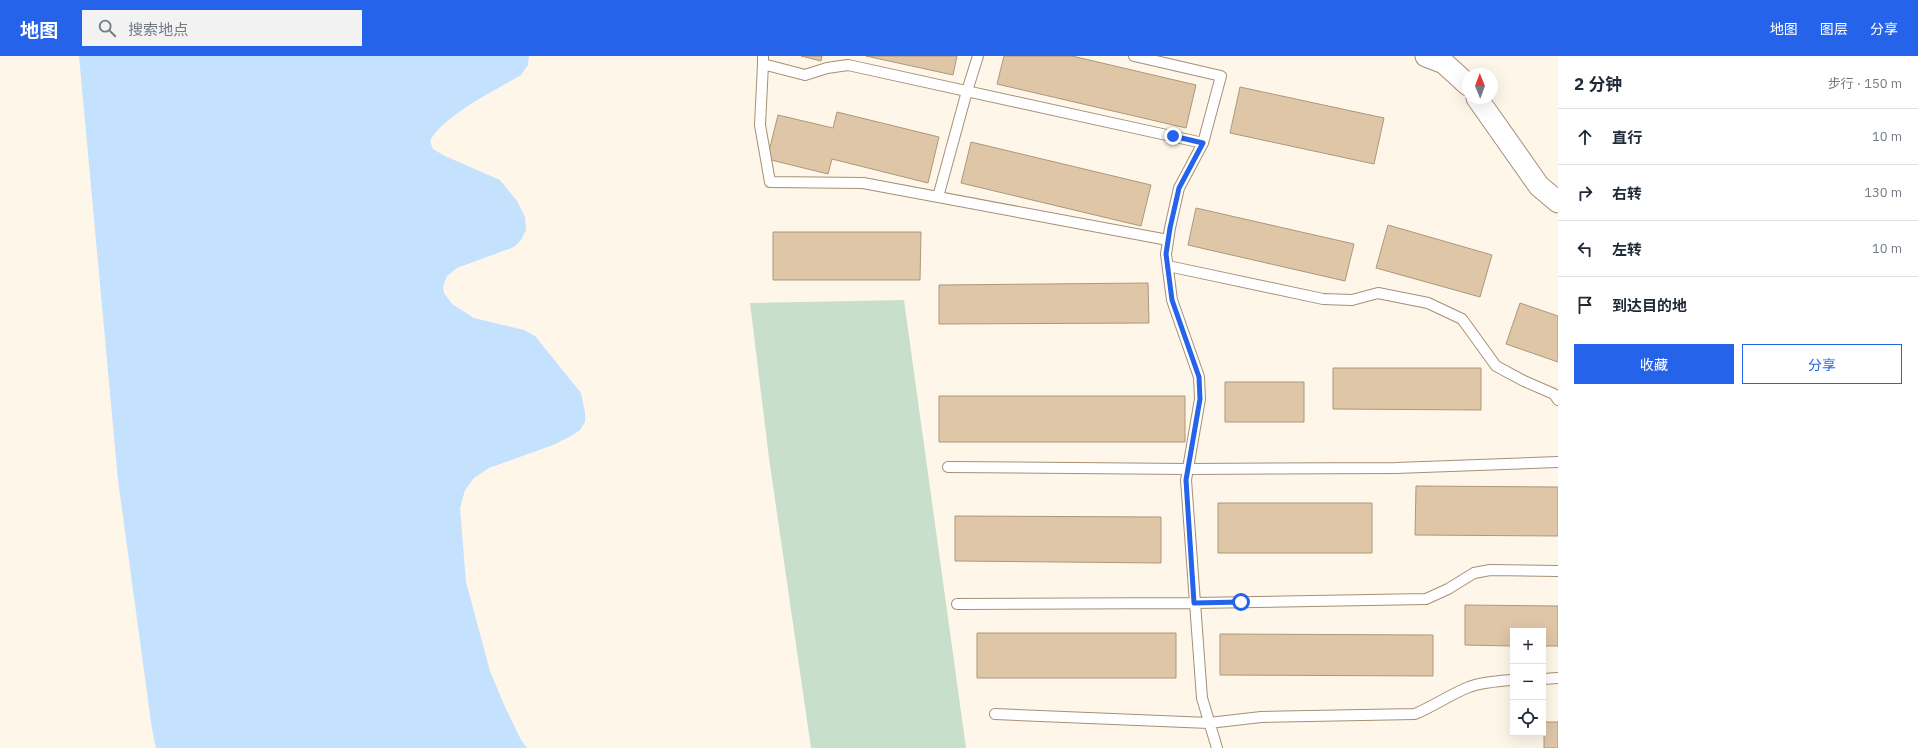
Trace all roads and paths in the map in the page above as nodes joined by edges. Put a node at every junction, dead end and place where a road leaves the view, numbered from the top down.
1 (978, 56) edge
2 (1134, 56) edge
3 (1426, 56) edge
4 (763, 60) edge
5 (1462, 80) edge
6 (967, 91) junction
7 (1481, 104) edge
8 (1203, 143) junction
9 (938, 197) junction
10 (1558, 202) edge
11 (1168, 240) junction
12 (1168, 266) junction
13 (1558, 400) edge
14 (1558, 462) edge
15 (948, 467) dead end
16 (1188, 469) junction
17 (1558, 571) edge
18 (1194, 603) junction
19 (957, 604) dead end
20 (1558, 678) edge
21 (1546, 679) edge
22 (1510, 680) edge
23 (995, 714) dead end
24 (1209, 723) junction
25 (1216, 748) edge

1 - 6 lane
2 - 8 lane
3 - 5 street
4 - 6 lane
4 - 9 lane
6 - 8 lane
6 - 9 lane
7 - 10 street
8 - 11 lane
9 - 11 lane
11 - 12 lane
12 - 13 lane
12 - 16 lane
14 - 16 lane
15 - 16 lane
16 - 18 lane
17 - 18 lane
18 - 19 lane
18 - 24 lane
20 - 21 lane
22 - 24 lane
23 - 24 lane
24 - 25 lane

